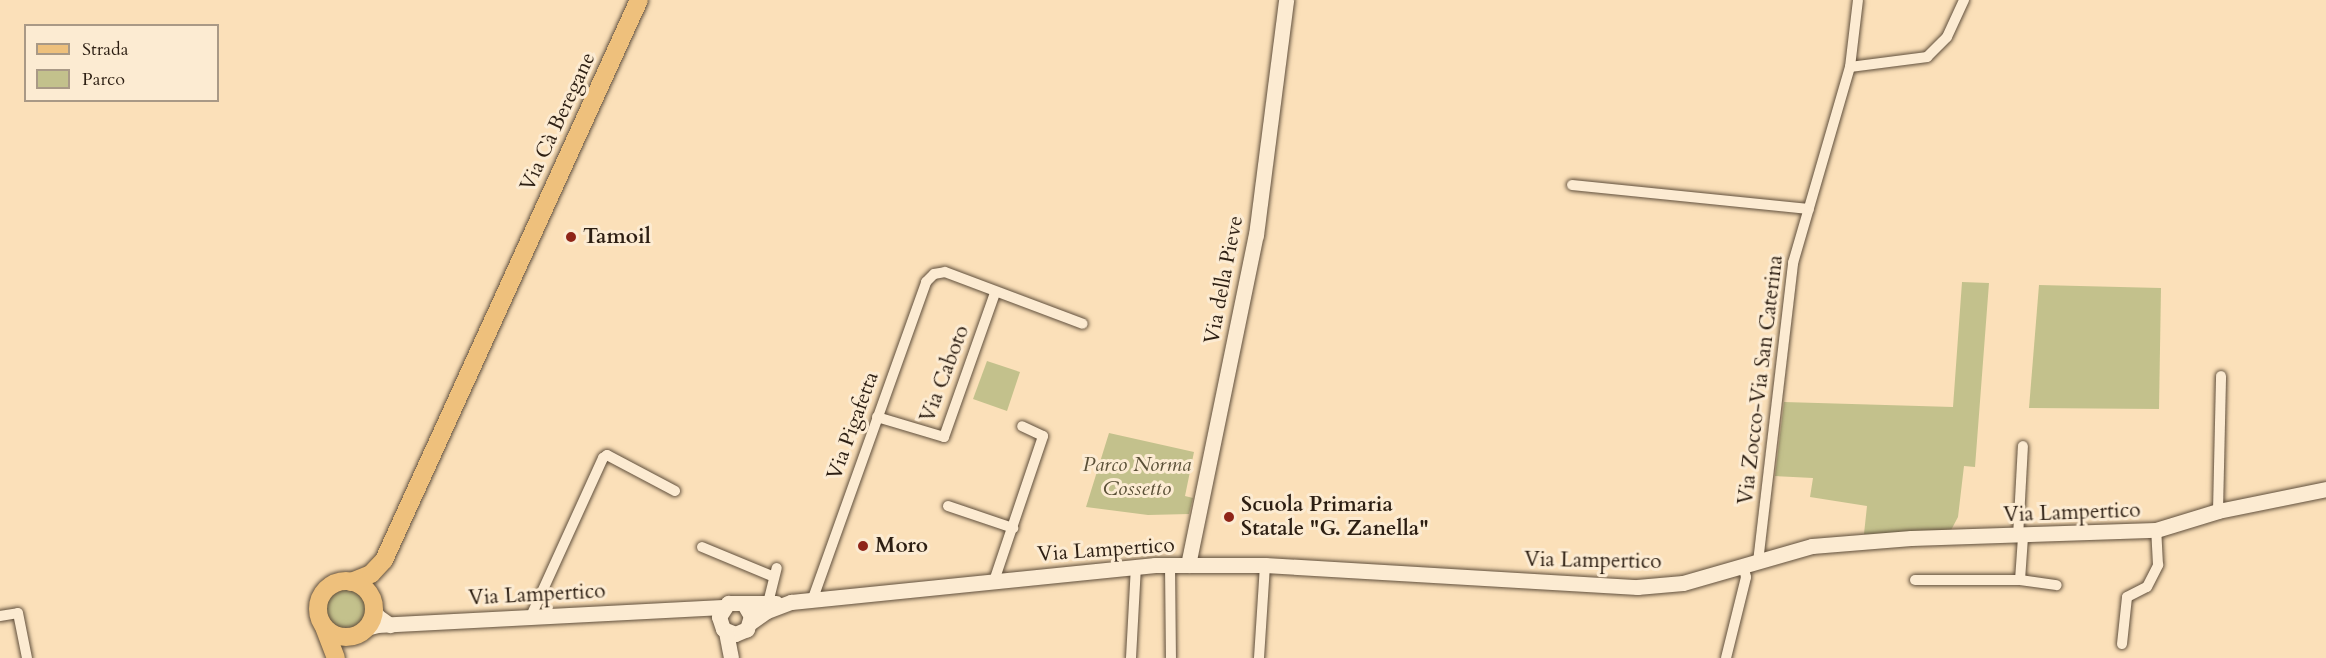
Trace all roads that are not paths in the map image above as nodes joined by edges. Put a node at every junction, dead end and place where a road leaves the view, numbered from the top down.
1 (639, 0) edge
2 (1286, 0) edge
3 (1858, 0) edge
4 (1964, 0) edge
5 (1850, 67) junction
6 (1572, 185) dead end
7 (1809, 209) junction
8 (995, 293) junction
9 (1083, 324) dead end
10 (2221, 376) dead end
11 (877, 417) junction
12 (1022, 426) dead end
13 (2023, 446) dead end
14 (2326, 489) edge
15 (675, 491) dead end
16 (948, 506) dead end
17 (2218, 511) junction
18 (1013, 528) junction
19 (2156, 530) junction
20 (2021, 537) junction
21 (702, 547) dead end
22 (384, 560) junction
23 (1750, 563) junction
24 (1170, 565) junction
25 (1188, 565) junction
26 (1265, 565) junction
27 (1136, 566) junction
28 (1915, 580) dead end
29 (2020, 580) junction
30 (994, 581) junction
31 (351, 582) junction
32 (2057, 585) dead end
33 (812, 601) junction
34 (775, 604) junction
35 (373, 605) junction
36 (746, 606) junction
37 (0, 616) edge
38 (531, 616) junction
39 (723, 620) junction
40 (321, 623) junction
41 (390, 625) junction
42 (747, 627) junction
43 (361, 632) junction
44 (2121, 644) dead end
45 (27, 658) edge
46 (336, 658) edge
47 (341, 658) edge
48 (731, 658) edge
49 (740, 658) edge
50 (1131, 658) edge
51 (1171, 658) edge
52 (1259, 658) edge
53 (1726, 658) edge

1 - 22 main road, Via Cà Beregane
2 - 25 street, Via della Pieve
3 - 5 street, Via Zocco-Via San Caterina
4 - 5 street
5 - 7 street, Via Zocco-Via San Caterina
6 - 7 street
7 - 23 street, Via Zocco-Via San Caterina
8 - 9 street
8 - 11 street, Via Pigafetta
8 - 11 street, Via Caboto
10 - 17 street
11 - 33 street, Via Pigafetta
12 - 18 street, Via Lampertico
13 - 20 street
14 - 17 street, Via Lampertico
15 - 38 street
16 - 18 street, Via Lampertico
17 - 19 street, Via Lampertico
18 - 30 street, Via Lampertico
19 - 20 street, Via Lampertico
19 - 44 street
20 - 23 street, Via Lampertico
20 - 29 street
21 - 34 street
22 - 31 main road
22 - 35 main road, Via Cà Beregane
23 - 26 street, Via Lampertico
23 - 53 street, Via Zocco-Via San Caterina
24 - 25 street, Via Lampertico
24 - 27 street, Via Lampertico
24 - 51 street
25 - 26 street, Via Lampertico
26 - 52 street
27 - 30 street, Via Lampertico
27 - 50 street
28 - 29 street
29 - 32 street
30 - 33 street, Via Lampertico
31 - 35 main road
31 - 40 main road
33 - 34 street, Via Lampertico
34 - 36 street, Via Lampertico
34 - 42 street, Via Lampertico
35 - 41 street
35 - 43 main road
36 - 39 street, Via Lampertico
36 - 42 street
37 - 45 street
38 - 39 street, Via Lampertico
38 - 41 street, Via Lampertico
39 - 42 street, Via Lampertico
39 - 48 street
40 - 43 main road
40 - 46 main road
41 - 43 street, Via Lampertico
42 - 49 street
43 - 47 main road

